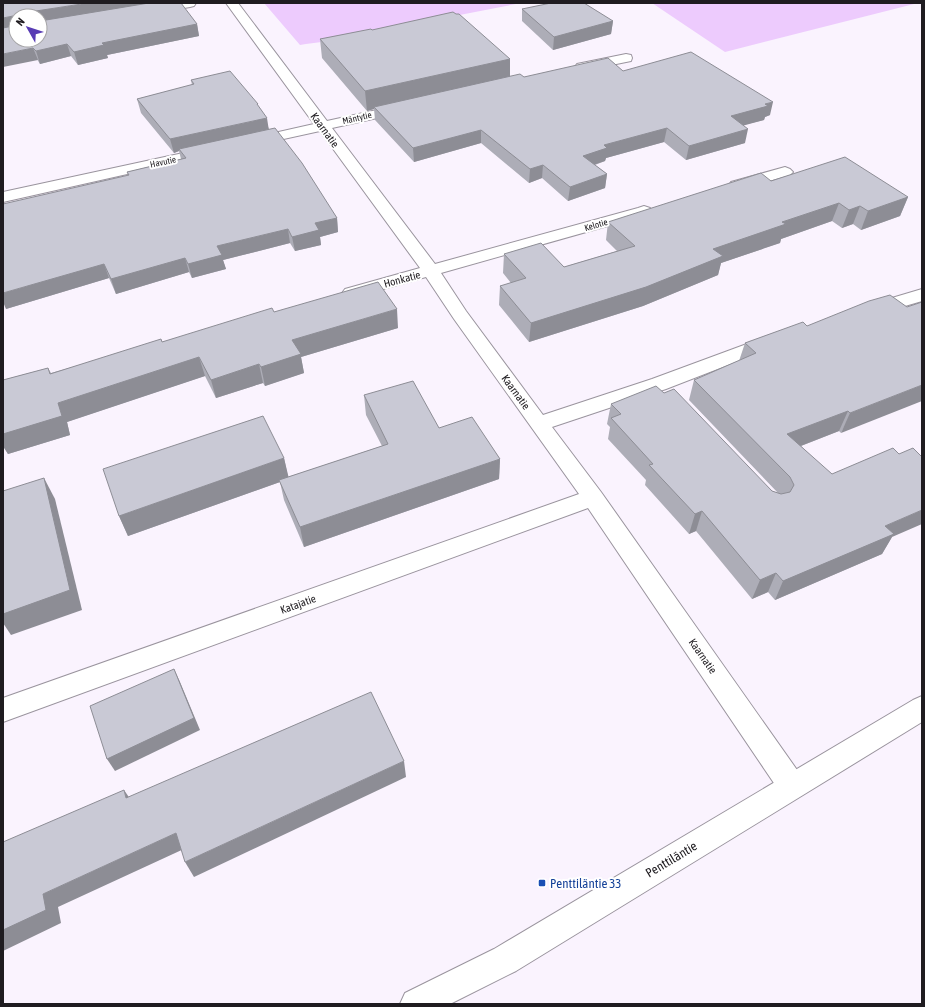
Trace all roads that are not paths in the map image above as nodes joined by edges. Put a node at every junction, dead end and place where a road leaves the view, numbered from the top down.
1 (190, 3) edge
2 (232, 3) edge
3 (145, 11) edge
4 (626, 58) dead end
5 (571, 70) edge
6 (416, 105) edge
7 (323, 126) junction
8 (237, 145) edge
9 (222, 149) edge
10 (785, 172) dead end
11 (723, 189) edge
12 (3, 197) edge
13 (662, 206) edge
14 (431, 271) junction
15 (922, 295) edge
16 (332, 298) edge
17 (853, 316) edge
18 (785, 337) edge
19 (659, 384) junction
20 (676, 401) edge
21 (539, 424) junction
22 (593, 498) junction
23 (922, 708) edge
24 (3, 710) edge
25 (792, 786) junction
26 (416, 1004) edge

1 - 3 street
2 - 7 street, Kaarnatie
4 - 5 street
6 - 7 street, Mäntytie
7 - 8 street
7 - 14 street, Kaarnatie
9 - 12 street, Havutie
10 - 11 street
13 - 14 street, Kelotie
14 - 16 street, Honkatie
14 - 21 street, Kaarnatie
15 - 17 street
18 - 19 street
19 - 20 street
19 - 21 street
21 - 22 street, Kaarnatie
22 - 24 street, Katajatie
22 - 25 street, Kaarnatie
23 - 25 street, Penttiläntie
25 - 26 street, Penttiläntie

